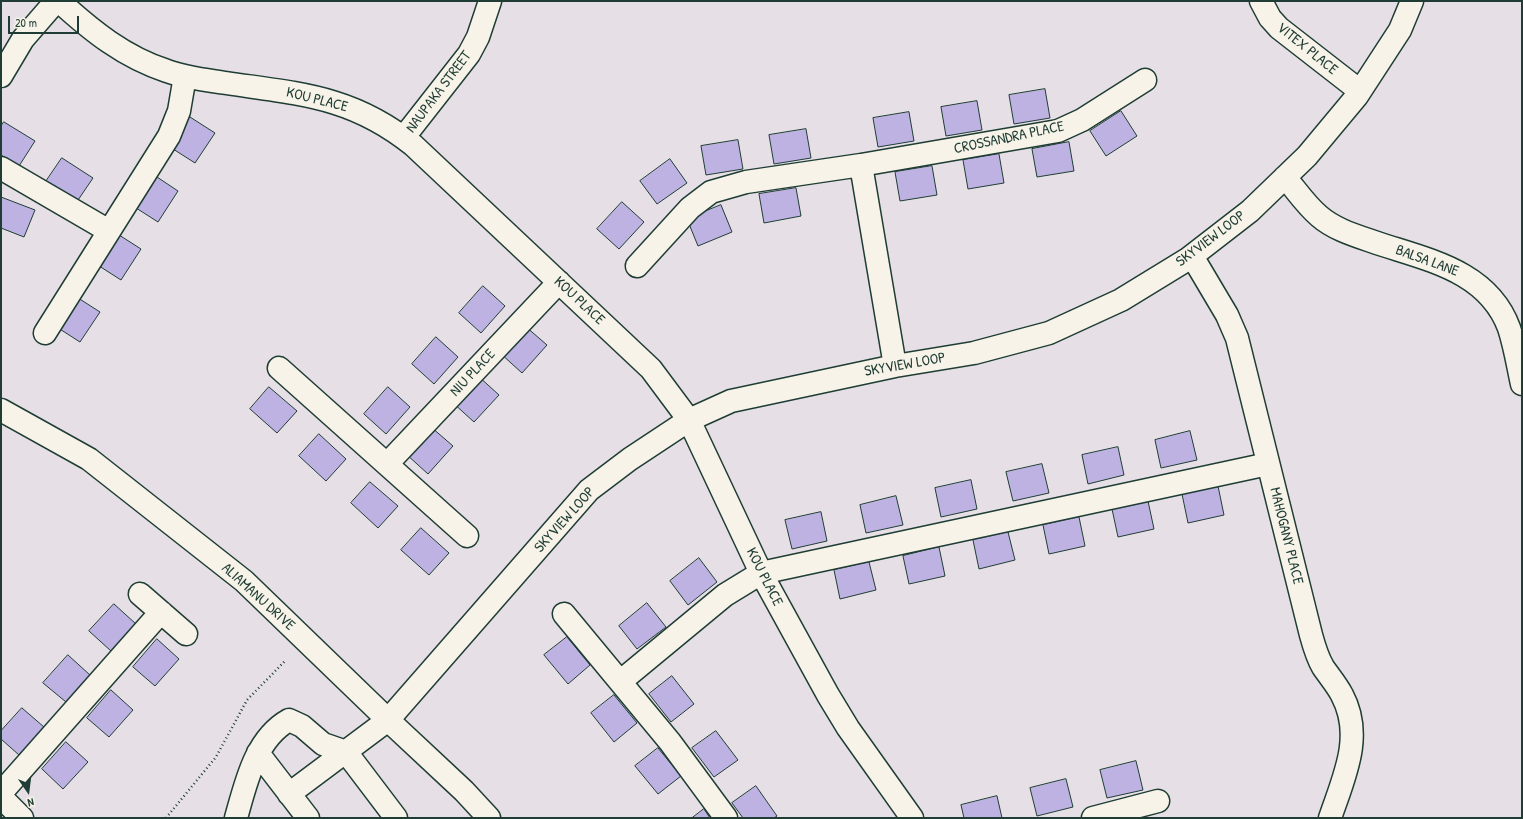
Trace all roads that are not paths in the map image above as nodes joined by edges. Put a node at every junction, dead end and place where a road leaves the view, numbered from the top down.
1 (56, 1) edge
2 (60, 1) edge
3 (490, 1) edge
4 (1261, 1) edge
5 (1412, 1) edge
6 (1, 76) edge
7 (185, 76) junction
8 (1145, 80) dead end
9 (1360, 91) junction
10 (404, 138) junction
11 (862, 165) junction
12 (1, 168) edge
13 (1285, 177) junction
14 (109, 231) junction
15 (1192, 256) junction
16 (636, 266) dead end
17 (559, 282) junction
18 (45, 333) dead end
19 (895, 366) junction
20 (279, 368) dead end
21 (1522, 384) edge
22 (1, 410) edge
23 (688, 420) junction
24 (387, 464) junction
25 (1268, 464) junction
26 (467, 536) dead end
27 (761, 573) junction
28 (140, 594) dead end
29 (161, 612) junction
30 (564, 614) dead end
31 (186, 634) dead end
32 (620, 682) junction
33 (388, 720) junction
34 (346, 752) junction
35 (258, 753) junction
36 (1, 793) edge
37 (289, 794) junction
38 (1, 797) edge
39 (1158, 801) dead end
40 (22, 818) edge
41 (236, 818) edge
42 (308, 818) edge
43 (396, 818) edge
44 (489, 818) edge
45 (726, 818) edge
46 (912, 818) edge
47 (1093, 818) edge
48 (1330, 818) edge

1 - 6 street
2 - 7 street, KOU PLACE
3 - 10 street, NAUPAKA STREET
4 - 9 street, VITEX PLACE
5 - 9 street, SKYVIEW LOOP
7 - 10 street, KOU PLACE
7 - 14 street
8 - 11 street, CROSSANDRA PLACE
9 - 13 street, SKYVIEW LOOP
10 - 17 street, KOU PLACE
11 - 16 street, CROSSANDRA PLACE
11 - 19 street
12 - 14 street
13 - 15 street, SKYVIEW LOOP
13 - 21 street, BALSA LANE
14 - 18 street
15 - 19 street, SKYVIEW LOOP
15 - 25 street, MAHOGANY PLACE
17 - 23 street, KOU PLACE
17 - 24 street, NIU PLACE
19 - 23 street, SKYVIEW LOOP
20 - 24 street
22 - 33 street, ALIAMANU DRIVE
23 - 27 street, KOU PLACE
23 - 33 street, SKYVIEW LOOP
24 - 26 street
25 - 27 street
25 - 48 street, MAHOGANY PLACE
27 - 32 street
27 - 46 street, KOU PLACE
28 - 29 street
29 - 31 street
29 - 36 street
30 - 32 street
32 - 45 street
33 - 34 street, SKYVIEW LOOP
33 - 44 street, ALIAMANU DRIVE
34 - 35 street
34 - 37 street, SKYVIEW LOOP
34 - 43 street
35 - 37 street
35 - 41 street
37 - 42 street
38 - 40 street
39 - 47 street

